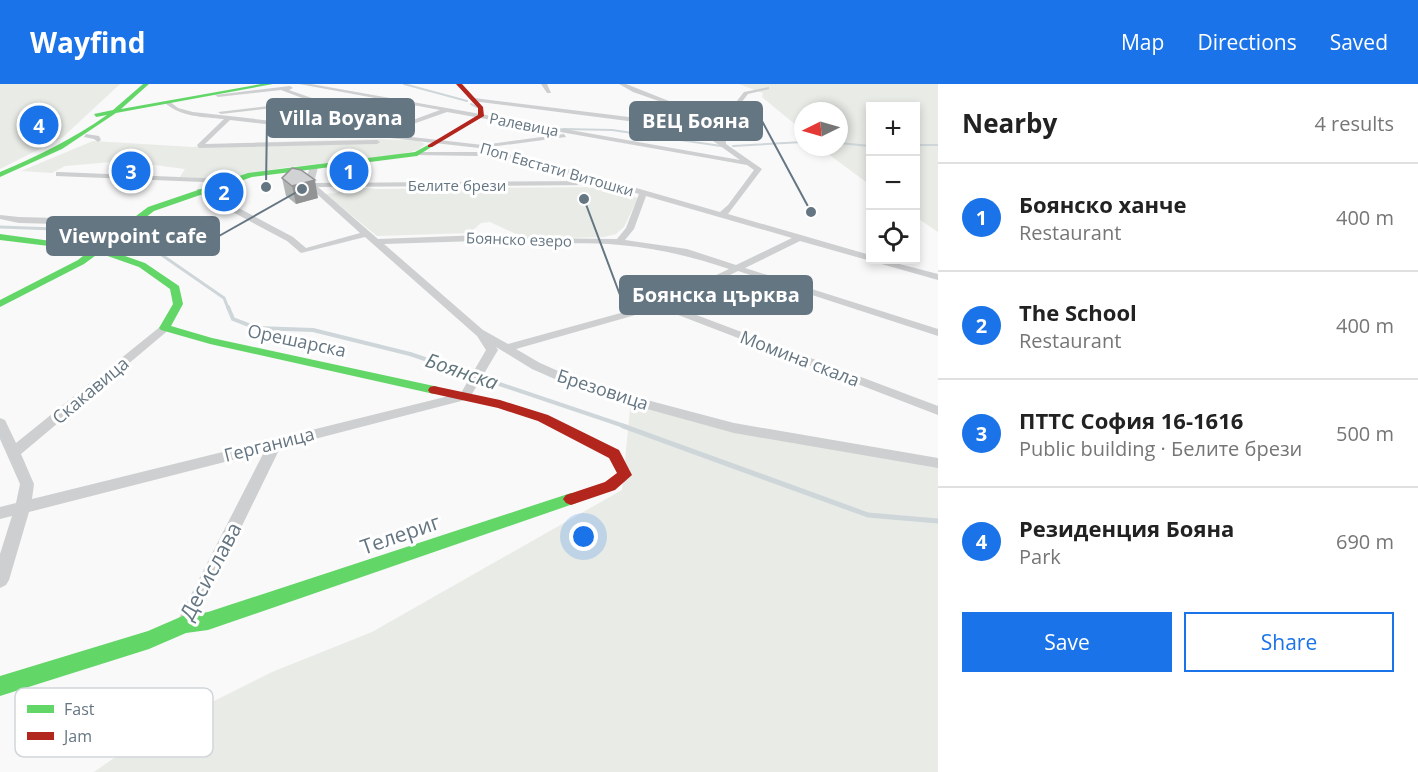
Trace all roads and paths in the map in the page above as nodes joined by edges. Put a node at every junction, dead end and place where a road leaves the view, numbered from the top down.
1 (131, 84) edge
2 (146, 84) edge
3 (302, 84) edge
4 (327, 84) edge
5 (459, 84) edge
6 (544, 84) edge
7 (622, 84) edge
8 (276, 86) edge
9 (314, 86) junction
10 (767, 88) dead end
11 (549, 92) dead end
12 (498, 95) dead end
13 (474, 100) junction
14 (167, 102) junction
15 (318, 102) junction
16 (123, 105) junction
17 (447, 110) junction
18 (203, 115) junction
19 (481, 116) junction
20 (229, 118) junction
21 (650, 126) dead end
22 (394, 129) junction
23 (578, 135) junction
24 (389, 137) junction
25 (399, 138) junction
26 (723, 143) junction
27 (480, 146) junction
28 (442, 147) junction
29 (512, 158) junction
30 (746, 163) junction
31 (314, 167) junction
32 (0, 173) edge
33 (59, 174) dead end
34 (227, 181) junction
35 (603, 182) junction
36 (311, 186) junction
37 (200, 191) junction
38 (643, 194) junction
39 (721, 216) junction
40 (0, 217) edge
41 (131, 226) junction
42 (0, 237) edge
43 (370, 238) junction
44 (799, 238) junction
45 (619, 242) junction
46 (104, 247) junction
47 (866, 257) edge
48 (890, 264) edge
49 (735, 268) junction
50 (938, 277) edge
51 (0, 304) edge
52 (662, 305) junction
53 (165, 328) junction
54 (479, 332) junction
55 (938, 333) edge
56 (507, 348) junction
57 (465, 396) junction
58 (938, 411) edge
59 (0, 423) edge
60 (276, 442) junction
61 (14, 452) junction
62 (938, 463) edge
63 (625, 475) joint
64 (23, 507) junction
65 (0, 513) edge
66 (0, 580) edge
67 (185, 624) junction
68 (0, 686) edge

1 - 16 main road
2 - 16 main road
3 - 9 street, Ралевица
4 - 9 street
5 - 13 main road
6 - 11 street
7 - 26 street
8 - 9 street
8 - 14 main road
8 - 15 street
9 - 17 street, Ралевица
10 - 26 street
12 - 13 street
13 - 17 street
13 - 19 main road
13 - 21 street
14 - 16 main road
14 - 18 street, Поп Евстати Витошки
15 - 18 street
15 - 22 street
16 - 32 main road
16 - 32 main road
17 - 19 street, Ралевица
17 - 22 street
18 - 20 street, Поп Евстати Витошки
19 - 23 street, Ралевица
19 - 28 main road
20 - 24 street, Поп Евстати Витошки
20 - 25 street
22 - 24 street
23 - 27 street
23 - 30 street, Ралевица
24 - 25 street, Поп Евстати Витошки
25 - 28 street, Поп Евстати Витошки
26 - 30 street
27 - 28 street, Поп Евстати Витошки
27 - 28 street
27 - 29 street, Поп Евстати Витошки
28 - 29 street
28 - 31 main road
29 - 35 street, Поп Евстати Витошки
30 - 39 street
31 - 34 main road
31 - 36 street
33 - 34 street
34 - 37 main road
35 - 36 street, Белите брези
35 - 38 street, Поп Евстати Витошки
36 - 43 street, Брезовица
37 - 41 main road
37 - 43 street, Боянско езеро
38 - 39 street, Поп Евстати Витошки
38 - 45 street
39 - 44 street, Поп Евстати Витошки
40 - 41 street
41 - 46 main road
42 - 46 main road
43 - 45 street, Боянско езеро
43 - 54 street, Брезовица
44 - 47 street, Поп Евстати Витошки
44 - 49 street
45 - 49 street, Боянско езеро
46 - 51 main road
46 - 53 main road
48 - 50 street
49 - 52 street
49 - 55 street, Боянско езеро
52 - 56 street
52 - 58 street, Момина скала
53 - 57 main road, Орешарска
53 - 61 street, Скакавица
54 - 56 street, Брезовица
54 - 57 street
56 - 62 street, Брезовица
57 - 60 street, Герганица
57 - 63 main road, Орешарска
59 - 61 street
60 - 64 street, Герганица
60 - 67 street, Десислава
61 - 64 street
63 - 67 main road, Телериг
64 - 65 street, Герганица
64 - 66 street
67 - 68 main road, Десислава

